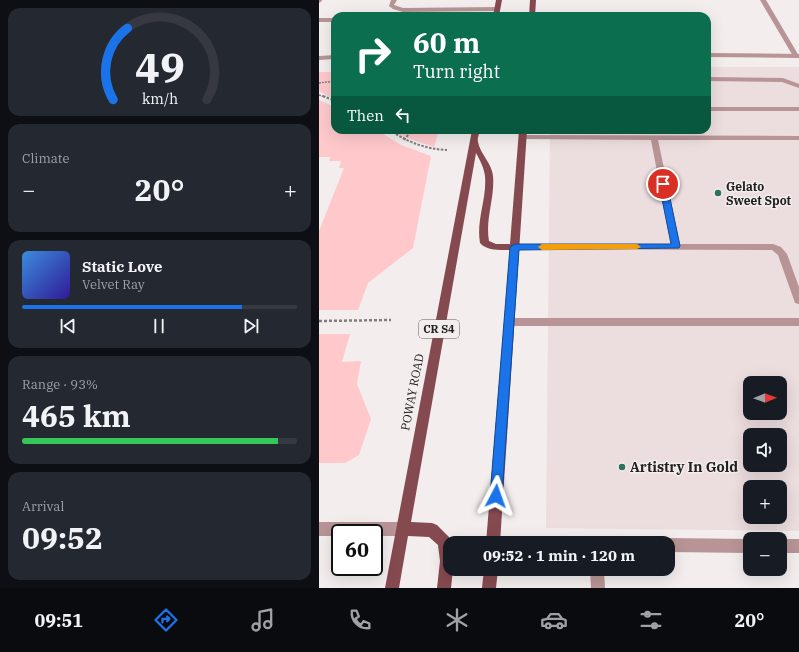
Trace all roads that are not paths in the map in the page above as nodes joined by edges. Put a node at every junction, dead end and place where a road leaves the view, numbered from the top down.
1 (394, 0) edge
2 (499, 0) edge
3 (533, 0) edge
4 (763, 0) edge
5 (497, 9) junction
6 (497, 12) edge
7 (532, 12) edge
8 (319, 20) edge
9 (331, 20) edge
10 (711, 55) edge
11 (797, 56) edge
12 (331, 57) edge
13 (319, 58) edge
14 (711, 79) edge
15 (799, 86) edge
16 (711, 109) edge
17 (799, 109) edge
18 (475, 134) edge
19 (523, 134) edge
20 (556, 134) edge
21 (653, 137) junction
22 (799, 138) edge
23 (474, 142) junction
24 (676, 246) junction
25 (515, 247) junction
26 (799, 300) edge
27 (509, 322) junction
28 (799, 322) edge
29 (319, 529) edge
30 (402, 529) junction
31 (494, 536) edge
32 (675, 545) edge
33 (743, 546) edge
34 (787, 546) edge
35 (799, 546) edge
36 (490, 576) edge
37 (597, 576) edge
38 (392, 588) edge
39 (444, 588) edge
40 (489, 588) edge
41 (598, 588) edge

1 - 5 street
2 - 5 main road
3 - 7 main road
4 - 11 street
5 - 6 main road
8 - 9 street
10 - 11 street
12 - 13 street
14 - 15 street
16 - 17 street
18 - 23 main road, POWAY ROAD / CR S4
19 - 25 main road
20 - 21 street
21 - 22 street
21 - 24 street
23 - 25 main road
23 - 30 main road, POWAY ROAD / CR S4
24 - 25 street
24 - 26 street
25 - 27 main road
27 - 28 street
27 - 31 main road
29 - 30 street
30 - 38 main road, POWAY ROAD / CR S4
30 - 39 main road
32 - 33 street
34 - 35 street
36 - 40 main road
37 - 41 street

